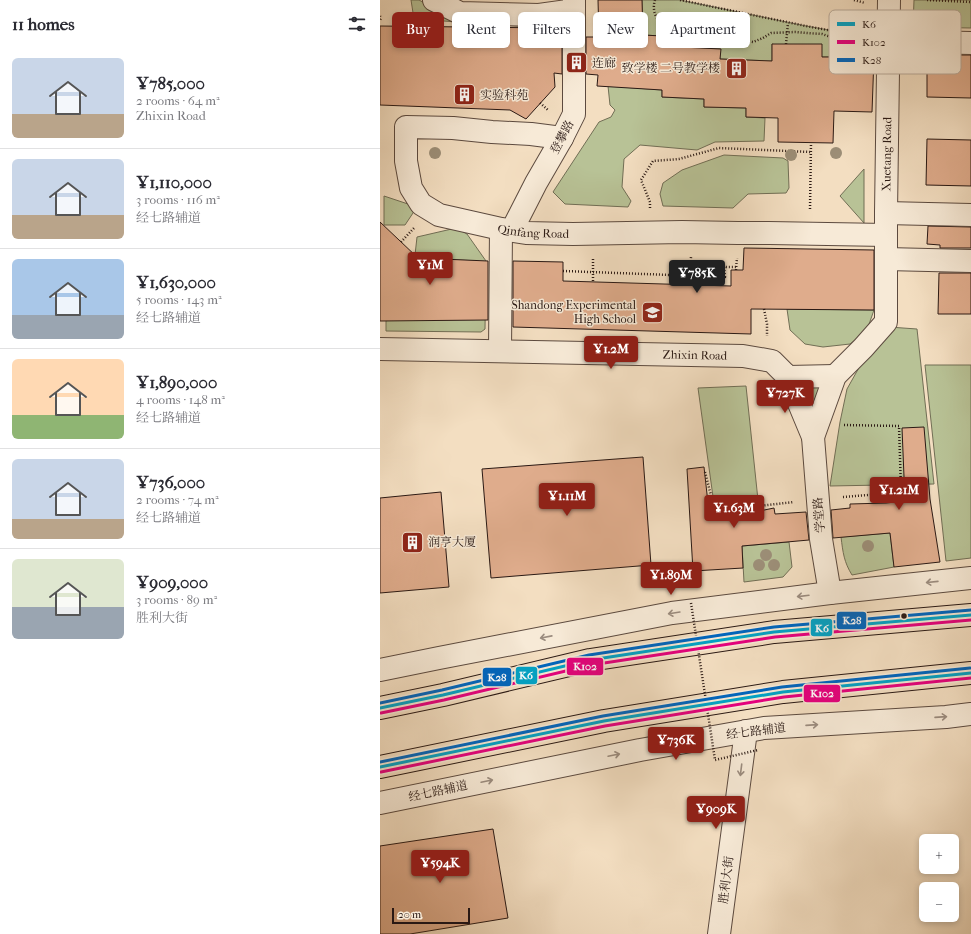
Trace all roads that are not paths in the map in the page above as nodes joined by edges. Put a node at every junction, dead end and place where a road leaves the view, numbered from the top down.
1 (434, 0) edge
2 (889, 0) edge
3 (574, 5) edge
4 (889, 10) edge
5 (961, 43) edge
6 (971, 43) edge
7 (888, 74) edge
8 (562, 138) junction
9 (886, 213) junction
10 (971, 215) edge
11 (506, 230) junction
12 (886, 235) junction
13 (886, 259) junction
14 (971, 261) edge
15 (886, 308) joint
16 (380, 349) edge
17 (500, 351) junction
18 (835, 376) junction
19 (788, 377) junction
20 (815, 431) junction
21 (971, 578) edge
22 (830, 593) junction
23 (971, 615) edge
24 (380, 670) edge
25 (971, 674) edge
26 (380, 708) edge
27 (971, 714) edge
28 (746, 731) junction
29 (380, 767) edge
30 (380, 803) edge
31 (719, 934) edge

1 - 3 street
2 - 4 street, Xuetang Road
3 - 8 street, 登攀路
5 - 6 street
7 - 9 street, Xuetang Road
8 - 11 street, 登攀路
8 - 11 street, Qinfang Road
9 - 10 street
9 - 12 street, Xuetang Road
11 - 12 street, Qinfang Road
11 - 17 street, 登攀路
12 - 13 street, Xuetang Road
13 - 14 street
13 - 15 street, Xuetang Road
15 - 18 street, 学堂路
16 - 17 street, Zhixin Road
17 - 19 street, Zhixin Road
18 - 19 street
18 - 20 street, 学堂路
19 - 20 street, 学堂路
20 - 22 street, 学堂路
21 -> 22 street
22 -> 24 street
23 - 26 main road
25 - 29 main road
28 -> 27 street, 经七路辅道
30 -> 28 street, 经七路辅道
28 -> 31 street, 胜利大街

